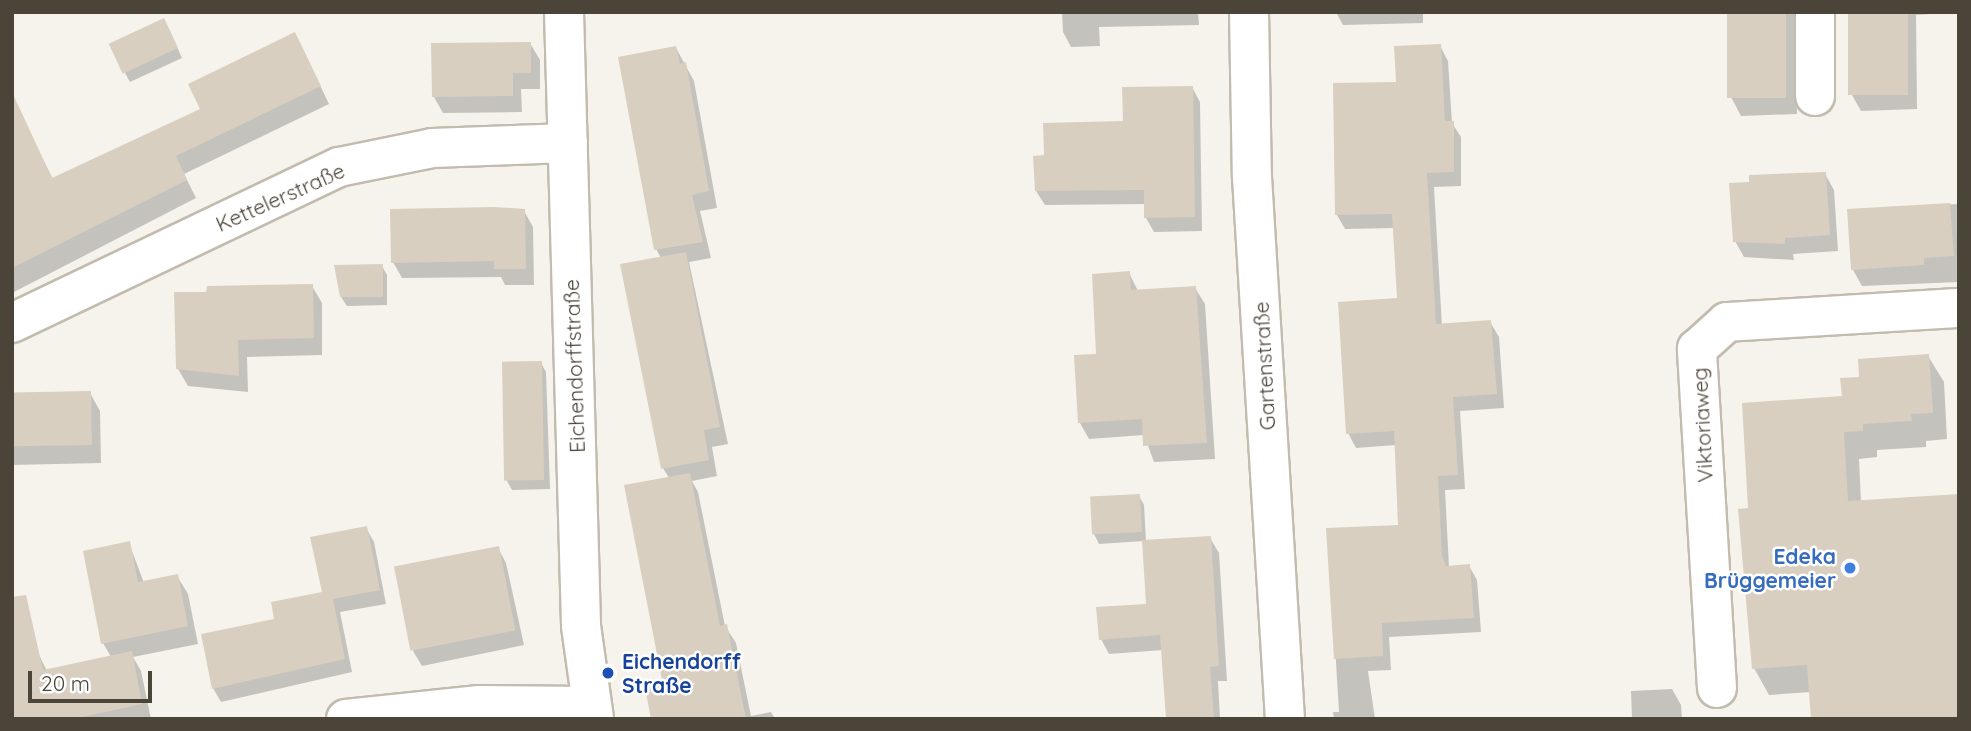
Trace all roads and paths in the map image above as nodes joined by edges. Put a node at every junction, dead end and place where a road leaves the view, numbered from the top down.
1 (564, 12) edge
2 (1249, 12) edge
3 (1815, 12) edge
4 (1815, 96) dead end
5 (568, 143) junction
6 (1959, 309) edge
7 (12, 323) edge
8 (1717, 688) dead end
9 (592, 712) edge
10 (346, 719) edge
11 (1285, 719) edge

1 - 5 street, Eichendorffstraße
2 - 11 street, Gartenstraße
3 - 4 street
5 - 7 street, Kettelerstraße
5 - 9 street, Eichendorffstraße
6 - 8 street, Viktoriaweg
9 - 10 street

